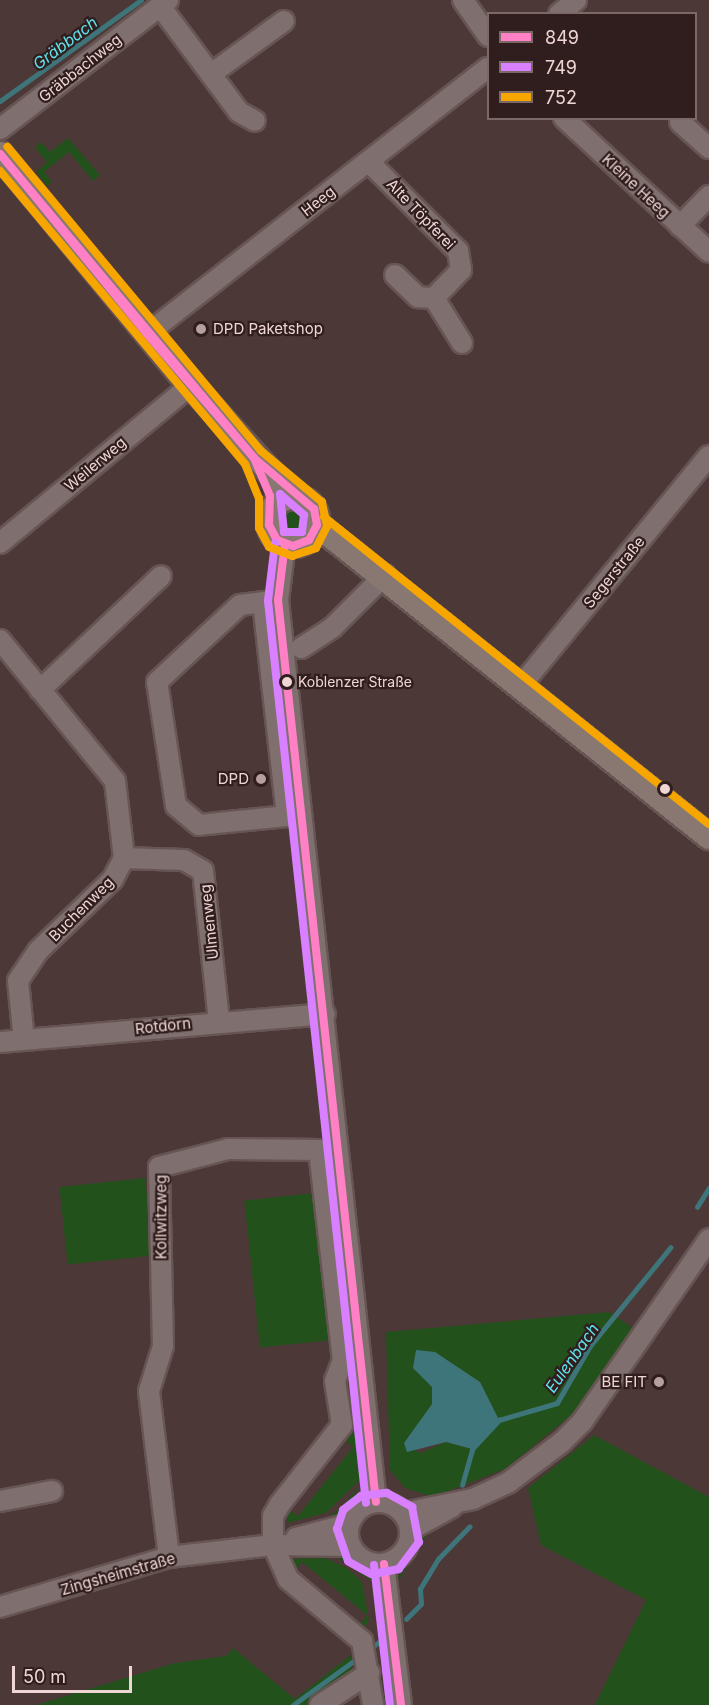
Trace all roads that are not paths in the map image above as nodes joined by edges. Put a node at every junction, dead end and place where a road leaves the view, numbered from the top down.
1 (463, 0) edge
2 (576, 0) edge
3 (164, 3) edge
4 (561, 12) edge
5 (284, 21) dead end
6 (487, 33) edge
7 (487, 70) edge
8 (211, 74) junction
9 (566, 120) edge
10 (255, 121) dead end
11 (680, 122) dead end
12 (0, 129) edge
13 (709, 148) edge
14 (0, 154) edge
15 (369, 162) junction
16 (709, 196) edge
17 (680, 226) junction
18 (709, 252) edge
19 (395, 275) dead end
20 (434, 298) junction
21 (147, 334) junction
22 (462, 343) dead end
23 (191, 385) junction
24 (709, 456) edge
25 (254, 458) junction
26 (293, 497) junction
27 (272, 509) junction
28 (317, 525) junction
29 (2, 536) edge
30 (285, 544) junction
31 (385, 575) junction
32 (161, 576) dead end
33 (271, 601) junction
34 (0, 640) edge
35 (301, 648) dead end
36 (519, 688) junction
37 (40, 690) junction
38 (295, 815) junction
39 (709, 837) edge
40 (124, 858) junction
41 (326, 1014) junction
42 (219, 1020) junction
43 (24, 1040) junction
44 (0, 1042) edge
45 (709, 1239) edge
46 (52, 1491) dead end
47 (0, 1501) edge
48 (376, 1502) junction
49 (406, 1522) junction
50 (349, 1524) junction
51 (273, 1545) junction
52 (350, 1546) junction
53 (169, 1557) junction
54 (384, 1564) junction
55 (0, 1607) edge
56 (368, 1669) junction
57 (320, 1705) edge
58 (373, 1705) edge
59 (401, 1705) edge

1 - 6 street
2 - 4 street
3 - 8 street, Gräbbachweg
3 - 12 street, Gräbbachweg
5 - 8 street
7 - 15 street, Heeg
8 - 10 street, Gräbbachweg
9 - 17 street, Kleine Heeg
11 - 13 street
14 - 21 main road
15 - 20 street, Alte Töpferei
15 - 21 street, Heeg
16 - 17 street
17 - 18 street, Kleine Heeg
19 - 20 street
20 - 22 street
21 - 23 main road
23 - 25 main road
23 - 29 street, Weilerweg
24 - 36 street, Segerstraße
25 - 26 main road
25 - 27 main road
26 - 27 main road
26 - 28 main road
27 - 30 main road
28 - 30 main road
28 - 31 main road
30 - 33 street
31 - 35 street
31 - 36 main road
32 - 37 street
33 - 38 street
33 - 38 street
34 - 37 street
36 - 39 main road
37 - 40 street
38 - 41 street
40 - 42 street, Ulmenweg
40 - 43 street, Buchenweg
41 - 42 street, Rotdorn
41 - 48 street
42 - 43 street, Rotdorn
43 - 44 street, Rotdorn
45 - 49 street
46 - 47 street
48 - 49 street
48 - 50 street
49 - 54 street
50 - 51 street, Zingsheimstraße
50 - 52 street
51 - 52 street, Zingsheimstraße
51 - 53 street, Zingsheimstraße
51 - 53 street, Kollwitzweg
51 - 56 street
52 - 54 street
53 - 55 street, Zingsheimstraße
54 - 59 street
56 - 57 street
56 - 58 street

